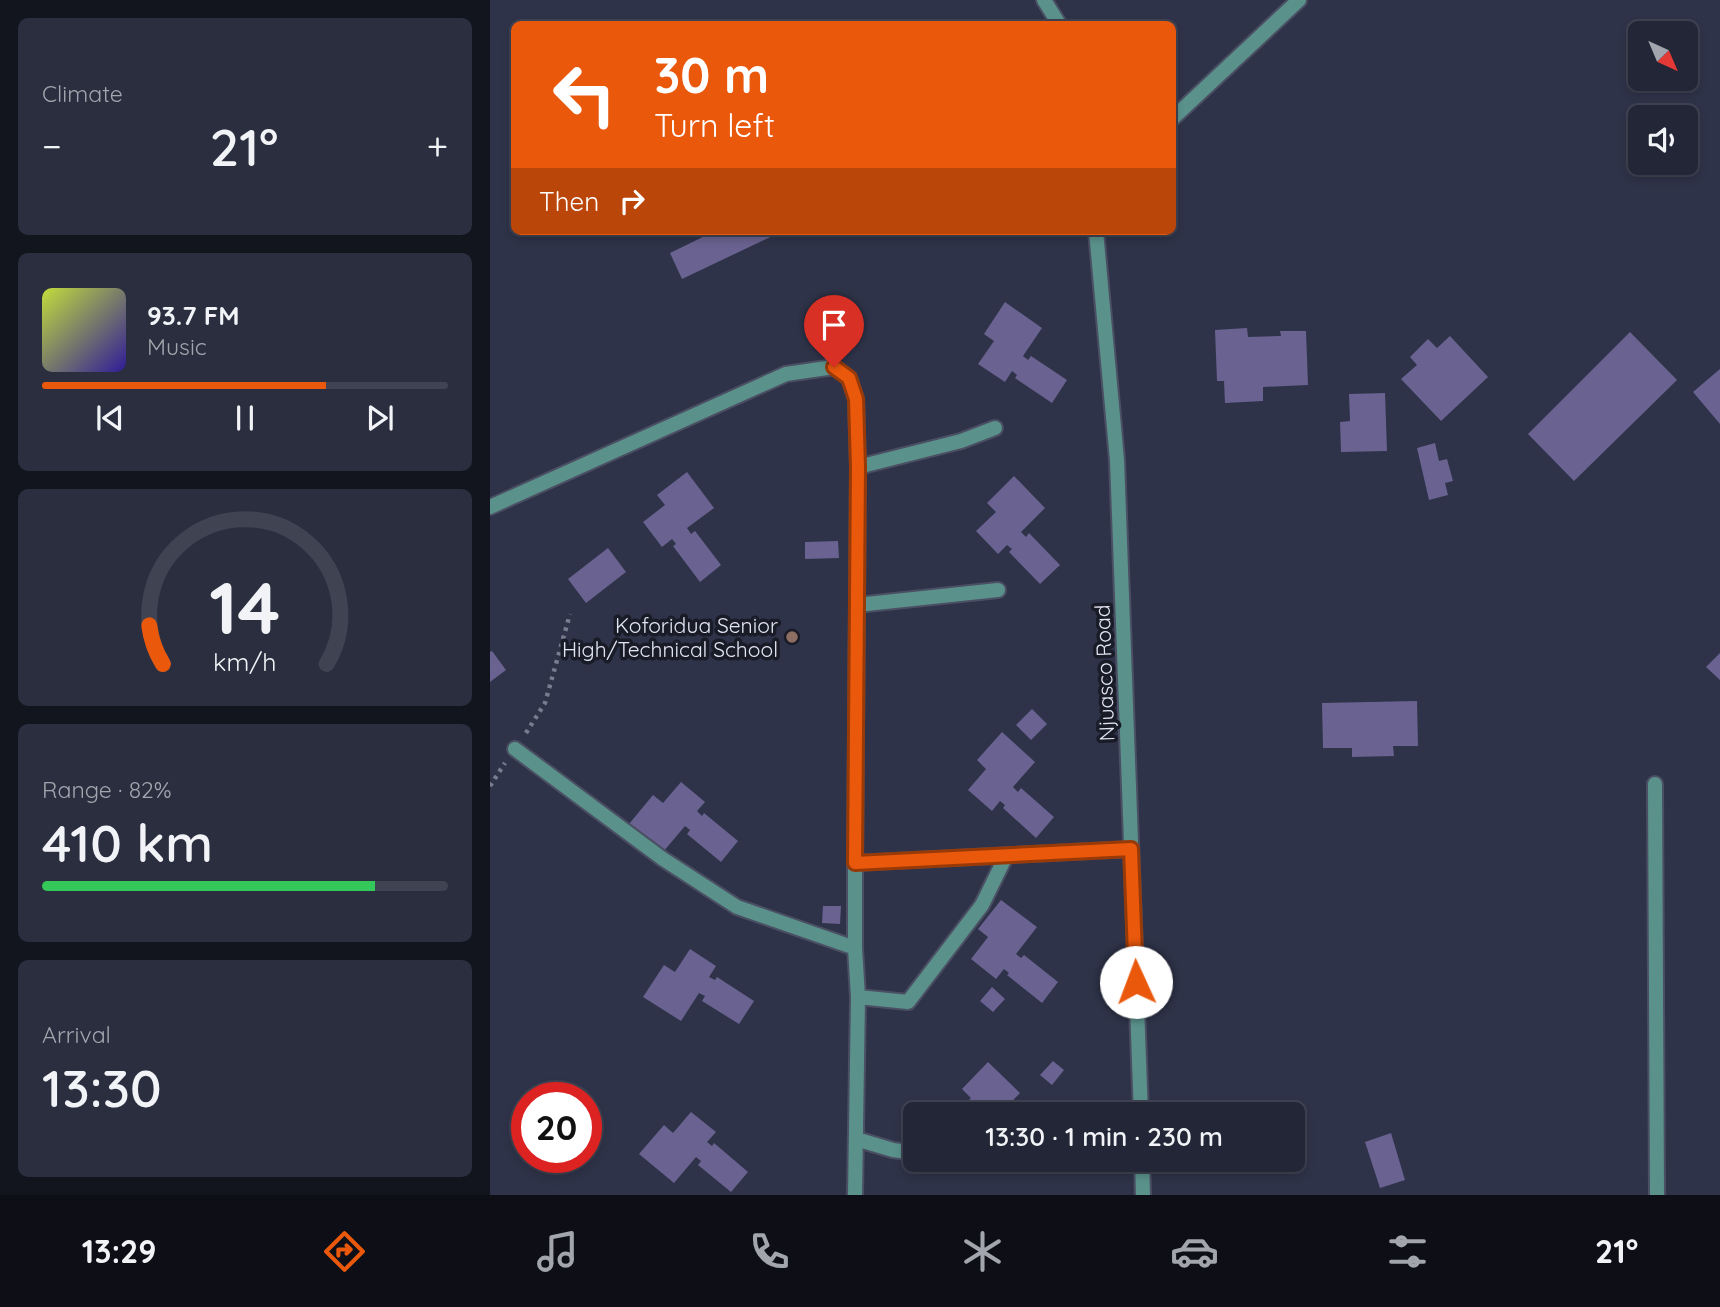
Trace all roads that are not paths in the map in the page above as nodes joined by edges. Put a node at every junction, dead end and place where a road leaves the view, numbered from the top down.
1 (1044, 0) edge
2 (1299, 0) edge
3 (1057, 21) edge
4 (1176, 115) edge
5 (1096, 235) edge
6 (995, 428) dead end
7 (858, 467) junction
8 (490, 507) edge
9 (998, 590) dead end
10 (857, 605) junction
11 (514, 748) road end
12 (1655, 785) dead end
13 (1131, 849) junction
14 (1006, 856) junction
15 (855, 863) junction
16 (855, 948) junction
17 (858, 997) junction
18 (1140, 1102) edge
19 (856, 1139) junction
20 (903, 1151) edge
21 (1142, 1172) edge
22 (855, 1195) edge
23 (1143, 1195) edge
24 (1657, 1195) edge

1 - 3 street
2 - 4 street
5 - 13 street, Njuasco Road
6 - 7 street
7 - 8 street
7 - 10 street
9 - 10 street
10 - 15 street
11 - 16 street
12 - 24 street
13 - 14 street
13 - 18 street, Njuasco Road
14 - 15 street
14 - 17 street
15 - 16 street
16 - 17 street
17 - 19 street
19 - 20 street
19 - 22 street
21 - 23 street

